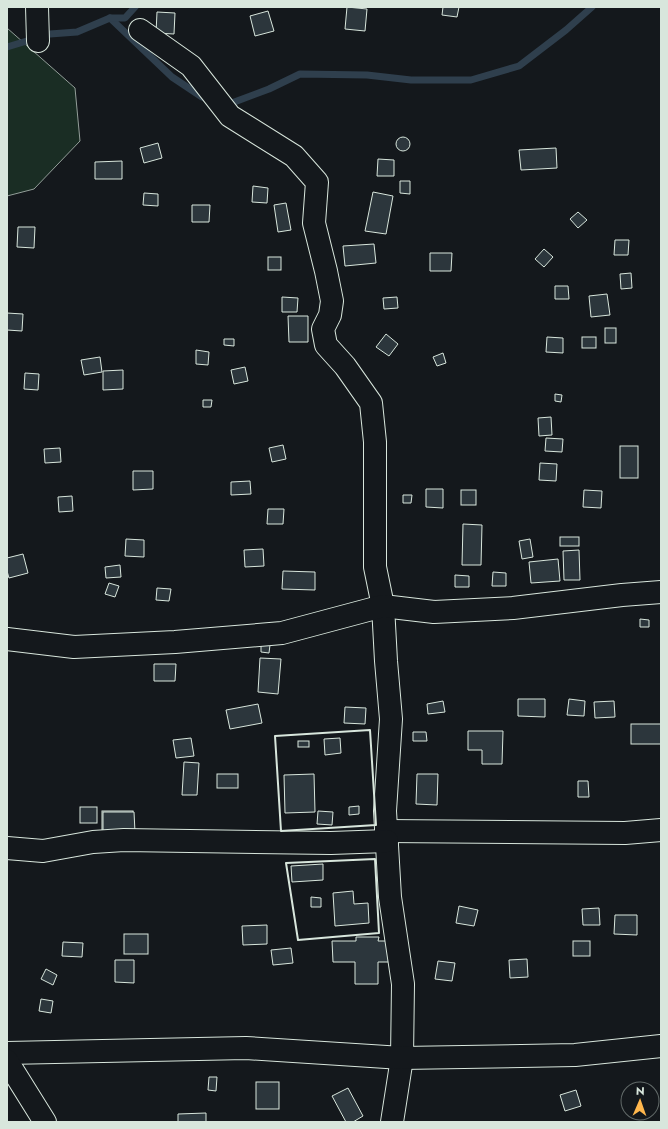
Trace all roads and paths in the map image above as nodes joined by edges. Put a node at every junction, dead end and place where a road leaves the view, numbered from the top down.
1 (37, 7) edge
2 (140, 30) dead end
3 (38, 41) dead end
4 (661, 592) edge
5 (383, 606) junction
6 (7, 639) edge
7 (661, 830) edge
8 (387, 836) junction
9 (7, 848) edge
10 (661, 1046) edge
11 (7, 1053) edge
12 (402, 1058) junction
13 (7, 1061) edge
14 (45, 1122) edge
15 (392, 1122) edge

1 - 3 street
2 - 5 street
4 - 5 street
5 - 6 street
5 - 8 street
7 - 8 street
8 - 9 street
8 - 12 street
10 - 12 street
11 - 12 street
12 - 15 street
13 - 14 street

